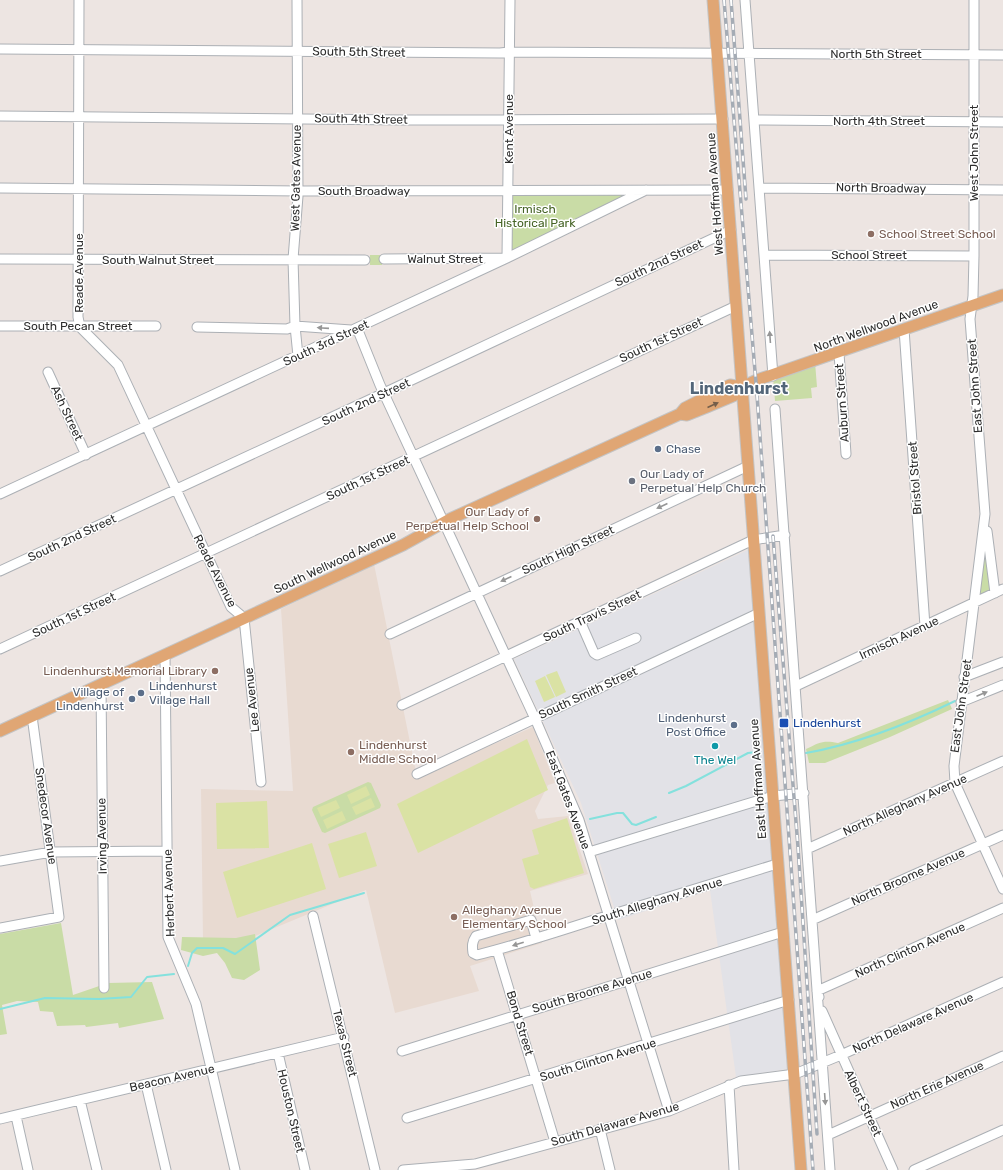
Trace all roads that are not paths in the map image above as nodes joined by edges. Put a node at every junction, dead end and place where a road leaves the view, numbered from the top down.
1 (79, 0) edge
2 (297, 0) edge
3 (510, 0) edge
4 (713, 0) edge
5 (745, 0) edge
6 (974, 0) edge
7 (0, 49) edge
8 (79, 49) junction
9 (297, 52) junction
10 (510, 52) junction
11 (718, 53) junction
12 (749, 54) junction
13 (974, 54) junction
14 (1003, 54) edge
15 (0, 116) edge
16 (79, 117) junction
17 (298, 118) junction
18 (508, 118) junction
19 (722, 119) junction
20 (754, 120) junction
21 (974, 121) junction
22 (1003, 122) edge
23 (0, 188) edge
24 (79, 188) junction
25 (759, 188) junction
26 (650, 189) junction
27 (728, 190) junction
28 (974, 190) junction
29 (1003, 190) edge
30 (298, 191) junction
31 (508, 191) junction
32 (731, 230) junction
33 (764, 255) junction
34 (974, 256) junction
35 (507, 258) junction
36 (0, 259) edge
37 (293, 259) junction
38 (80, 260) junction
39 (366, 260) dead end
40 (384, 260) dead end
41 (1003, 295) edge
42 (736, 306) junction
43 (972, 306) junction
44 (0, 326) edge
45 (156, 326) dead end
46 (294, 326) junction
47 (80, 327) junction
48 (197, 327) dead end
49 (354, 329) junction
50 (904, 329) junction
51 (839, 353) junction
52 (298, 356) junction
53 (48, 372) dead end
54 (773, 376) junction
55 (757, 380) joint
56 (742, 387) junction
57 (384, 393) junction
58 (775, 409) dead end
59 (146, 426) junction
60 (846, 454) dead end
61 (86, 455) junction
62 (413, 456) junction
63 (748, 466) junction
64 (176, 490) junction
65 (1, 492) edge
66 (985, 514) junction
67 (445, 522) junction
68 (785, 535) junction
69 (753, 540) junction
70 (206, 554) junction
71 (0, 571) edge
72 (999, 591) edge
73 (477, 592) junction
74 (975, 602) junction
75 (759, 613) junction
76 (244, 618) junction
77 (580, 621) junction
78 (925, 626) junction
79 (390, 634) dead end
80 (636, 638) dead end
81 (0, 649) edge
82 (165, 655) junction
83 (507, 656) junction
84 (1003, 662) edge
85 (964, 677) junction
86 (101, 685) junction
87 (1003, 685) edge
88 (796, 686) junction
89 (961, 702) junction
90 (402, 705) dead end
91 (32, 716) junction
92 (535, 717) junction
93 (0, 731) edge
94 (1003, 761) edge
95 (417, 774) dead end
96 (261, 782) dead end
97 (955, 783) junction
98 (804, 793) junction
99 (773, 796) junction
100 (1003, 835) edge
101 (982, 844) junction
102 (807, 849) junction
103 (167, 851) junction
104 (51, 852) junction
105 (102, 852) junction
106 (589, 852) junction
107 (0, 861) edge
108 (777, 864) junction
109 (1003, 889) edge
110 (1003, 908) edge
111 (313, 916) dead end
112 (609, 916) junction
113 (812, 920) junction
114 (0, 928) edge
115 (783, 932) junction
116 (536, 938) junction
117 (497, 950) junction
118 (629, 979) junction
119 (1003, 982) edge
120 (104, 988) dead end
121 (818, 991) junction
122 (789, 1000) junction
123 (517, 1014) junction
124 (344, 1037) junction
125 (648, 1044) junction
126 (402, 1051) dead end
127 (278, 1053) junction
128 (841, 1055) junction
129 (1003, 1056) edge
130 (823, 1063) junction
131 (211, 1068) junction
132 (795, 1074) junction
133 (537, 1079) junction
134 (146, 1084) junction
135 (728, 1085) junction
136 (80, 1100) junction
137 (669, 1111) junction
138 (16, 1116) junction
139 (869, 1116) junction
140 (407, 1118) dead end
141 (0, 1119) edge
142 (600, 1129) junction
143 (1003, 1130) edge
144 (828, 1135) junction
145 (555, 1142) junction
146 (477, 1167) edge
147 (28, 1170) edge
148 (97, 1170) edge
149 (166, 1170) edge
150 (235, 1170) edge
151 (305, 1170) edge
152 (375, 1170) edge
153 (403, 1170) edge
154 (610, 1170) edge
155 (734, 1170) edge
156 (801, 1170) edge
157 (830, 1170) edge
158 (894, 1170) edge
159 (914, 1170) edge

1 - 8 street, Reade Avenue
2 - 9 street, West Gates Avenue
3 - 10 street, Kent Avenue
4 - 11 main road, West Hoffman Avenue
5 - 12 street
6 - 13 street, West John Street
7 - 8 street, South 5th Street
8 - 9 street, South 5th Street
8 - 16 street, Reade Avenue
9 - 10 street, South 5th Street
9 - 17 street, West Gates Avenue
10 - 11 street, South 5th Street
10 - 18 street, Kent Avenue
11 - 12 street, North 5th Street
11 - 19 main road, West Hoffman Avenue
12 - 13 street, North 5th Street
12 - 20 street
13 - 14 street, North 5th Street
13 - 21 street, West John Street
15 - 16 street, South 4th Street
16 - 17 street, South 4th Street
16 - 24 street, Reade Avenue
17 - 18 street, South 4th Street
17 - 30 street, West Gates Avenue
18 - 19 street, South 4th Street
18 - 31 street, Kent Avenue
19 - 27 main road, West Hoffman Avenue
20 - 21 street, North 4th Street
20 - 25 street
21 - 22 street, North 4th Street
21 - 28 street, West John Street
23 - 24 street, South Broadway
24 - 30 street, South Broadway
24 - 38 street, Reade Avenue
25 - 28 street, North Broadway
25 - 33 street
26 - 27 street, South Broadway
26 - 31 street, South Broadway
26 - 35 street, South 3rd Street
27 - 32 main road, West Hoffman Avenue
28 - 29 street, North Broadway
28 - 34 street, West John Street
30 - 31 street, South Broadway
30 - 37 street, West Gates Avenue
31 - 35 street, Kent Avenue
32 - 42 main road, West Hoffman Avenue
32 - 57 street, South 2nd Street
33 - 34 street, School Street
54 -> 33 street
34 - 43 street, West John Street
35 - 40 street, Walnut Street
35 - 49 street, South 3rd Street
36 - 38 street, South Walnut Street
37 - 38 street, South Walnut Street
37 - 39 street
37 - 46 street, West Gates Avenue
38 - 47 street, Reade Avenue
41 - 43 main road, North Wellwood Avenue
42 - 56 main road, West Hoffman Avenue
42 - 62 street, South 1st Street
43 - 50 main road, North Wellwood Avenue
43 - 66 street, East John Street
44 - 47 street, South Pecan Street
45 - 47 street, South Pecan Street
46 - 48 street
49 -> 46 street
46 - 52 street, West Gates Avenue
47 - 59 street, Reade Avenue
49 - 52 street, South 3rd Street
49 - 57 street
50 - 51 main road, North Wellwood Avenue
50 - 78 street, Bristol Street
51 - 54 main road, North Wellwood Avenue
51 - 60 street, Auburn Street
52 - 59 street, South 3rd Street
53 - 61 street, Ash Street
54 - 55 main road, North Wellwood Avenue
55 - 56 main road, South Wellwood Avenue
56 - 63 main road, East Hoffman Avenue
56 - 67 main road, South Wellwood Avenue
57 - 62 street
57 - 64 street, South 2nd Street
58 - 68 street
59 - 61 street, South 3rd Street
59 - 64 street, Reade Avenue
61 - 65 street, South 3rd Street
62 - 67 street
62 - 70 street, South 1st Street
63 - 69 main road, East Hoffman Avenue
63 -> 73 street, South High Street
64 - 70 street, Reade Avenue
64 - 71 street, South 2nd Street
66 - 72 street, East John Street
66 - 74 street, East John Street
67 - 73 street, East Gates Avenue
67 - 76 main road, South Wellwood Avenue
68 - 69 street, South Travis Street
68 - 88 street
69 - 75 main road, East Hoffman Avenue
69 - 77 street, South Travis Street
70 - 76 street, Reade Avenue
70 - 81 street, South 1st Street
72 - 74 street, Irmisch Avenue
73 - 79 street, South High Street
73 - 83 street, East Gates Avenue
74 - 78 street, Irmisch Avenue
74 - 85 street, East John Street
75 - 92 street, South Smith Street
75 - 99 main road, East Hoffman Avenue
76 - 82 main road, South Wellwood Avenue
76 - 96 street, Lee Avenue
77 - 80 street
77 - 83 street, South Travis Street
78 - 88 street, Irmisch Avenue
82 - 86 main road, South Wellwood Avenue
82 - 103 street, Herbert Avenue
83 - 90 street, South Travis Street
83 - 92 street, East Gates Avenue
84 - 85 street
85 - 89 street, East John Street
86 - 91 main road, South Wellwood Avenue
86 - 105 street, Irving Avenue
89 -> 87 street
88 - 98 street
89 - 97 street, East John Street
91 - 93 main road, South Wellwood Avenue
91 - 104 street, Snedecor Avenue
92 - 95 street, South Smith Street
92 - 106 street, East Gates Avenue
94 - 97 street, North Alleghany Avenue
97 - 101 street, East John Street
97 - 102 street, North Alleghany Avenue
98 - 99 street
98 - 102 street
99 - 106 street
99 - 108 main road, East Hoffman Avenue
100 - 101 street, North Broome Avenue
101 - 109 street, East John Street
101 - 113 street, North Broome Avenue
102 - 113 street
103 - 105 street
103 - 131 street, Herbert Avenue
104 - 105 street
104 - 107 street
104 - 114 street, Snedecor Avenue
105 - 120 street, Irving Avenue
106 - 112 street, East Gates Avenue
108 - 112 street, South Alleghany Avenue
108 - 115 main road, East Hoffman Avenue
110 - 121 street, North Clinton Avenue
111 - 124 street, Texas Street
112 - 116 street, South Alleghany Avenue
112 - 118 street, East Gates Avenue
113 - 121 street
115 - 118 street, South Broome Avenue
115 - 122 main road, East Hoffman Avenue
116 -> 117 street, South Alleghany Avenue
116 - 117 street, South Alleghany Avenue
117 - 123 street, Bond Street
118 - 123 street, South Broome Avenue
118 - 125 street, East Gates Avenue
119 - 128 street, North Delaware Avenue
121 - 128 street, Albert Street
121 - 130 street
122 - 125 street, South Clinton Avenue
122 - 132 main road, East Hoffman Avenue
123 - 126 street, South Broome Avenue
123 - 133 street, Bond Street
124 - 127 street, Beacon Avenue
124 - 152 street, Texas Street
125 - 133 street, South Clinton Avenue
125 - 137 street, East Gates Avenue
127 - 131 street, Beacon Avenue
127 - 151 street, Houston Street
128 - 130 street, North Delaware Avenue
128 - 139 street, Albert Street
129 - 139 street, North Erie Avenue
130 - 132 street, South Delaware Avenue
130 -> 144 street
131 - 134 street, Beacon Avenue
131 - 150 street, Herbert Avenue
132 - 135 street, South Delaware Avenue
132 - 156 main road, East Hoffman Avenue
133 - 140 street, South Clinton Avenue
133 - 145 street, Bond Street
134 - 136 street, Beacon Avenue
134 - 149 street
135 - 137 street, South Delaware Avenue
135 - 155 street
136 - 138 street, Beacon Avenue
136 - 148 street
137 - 142 street, South Delaware Avenue
138 - 141 street, Beacon Avenue
138 - 147 street
139 - 144 street, North Erie Avenue
139 - 158 street, Albert Street
142 - 145 street, South Delaware Avenue
142 - 154 street
143 - 159 street
144 - 157 street
145 - 146 street, South Delaware Avenue
146 - 153 street, South Delaware Avenue

